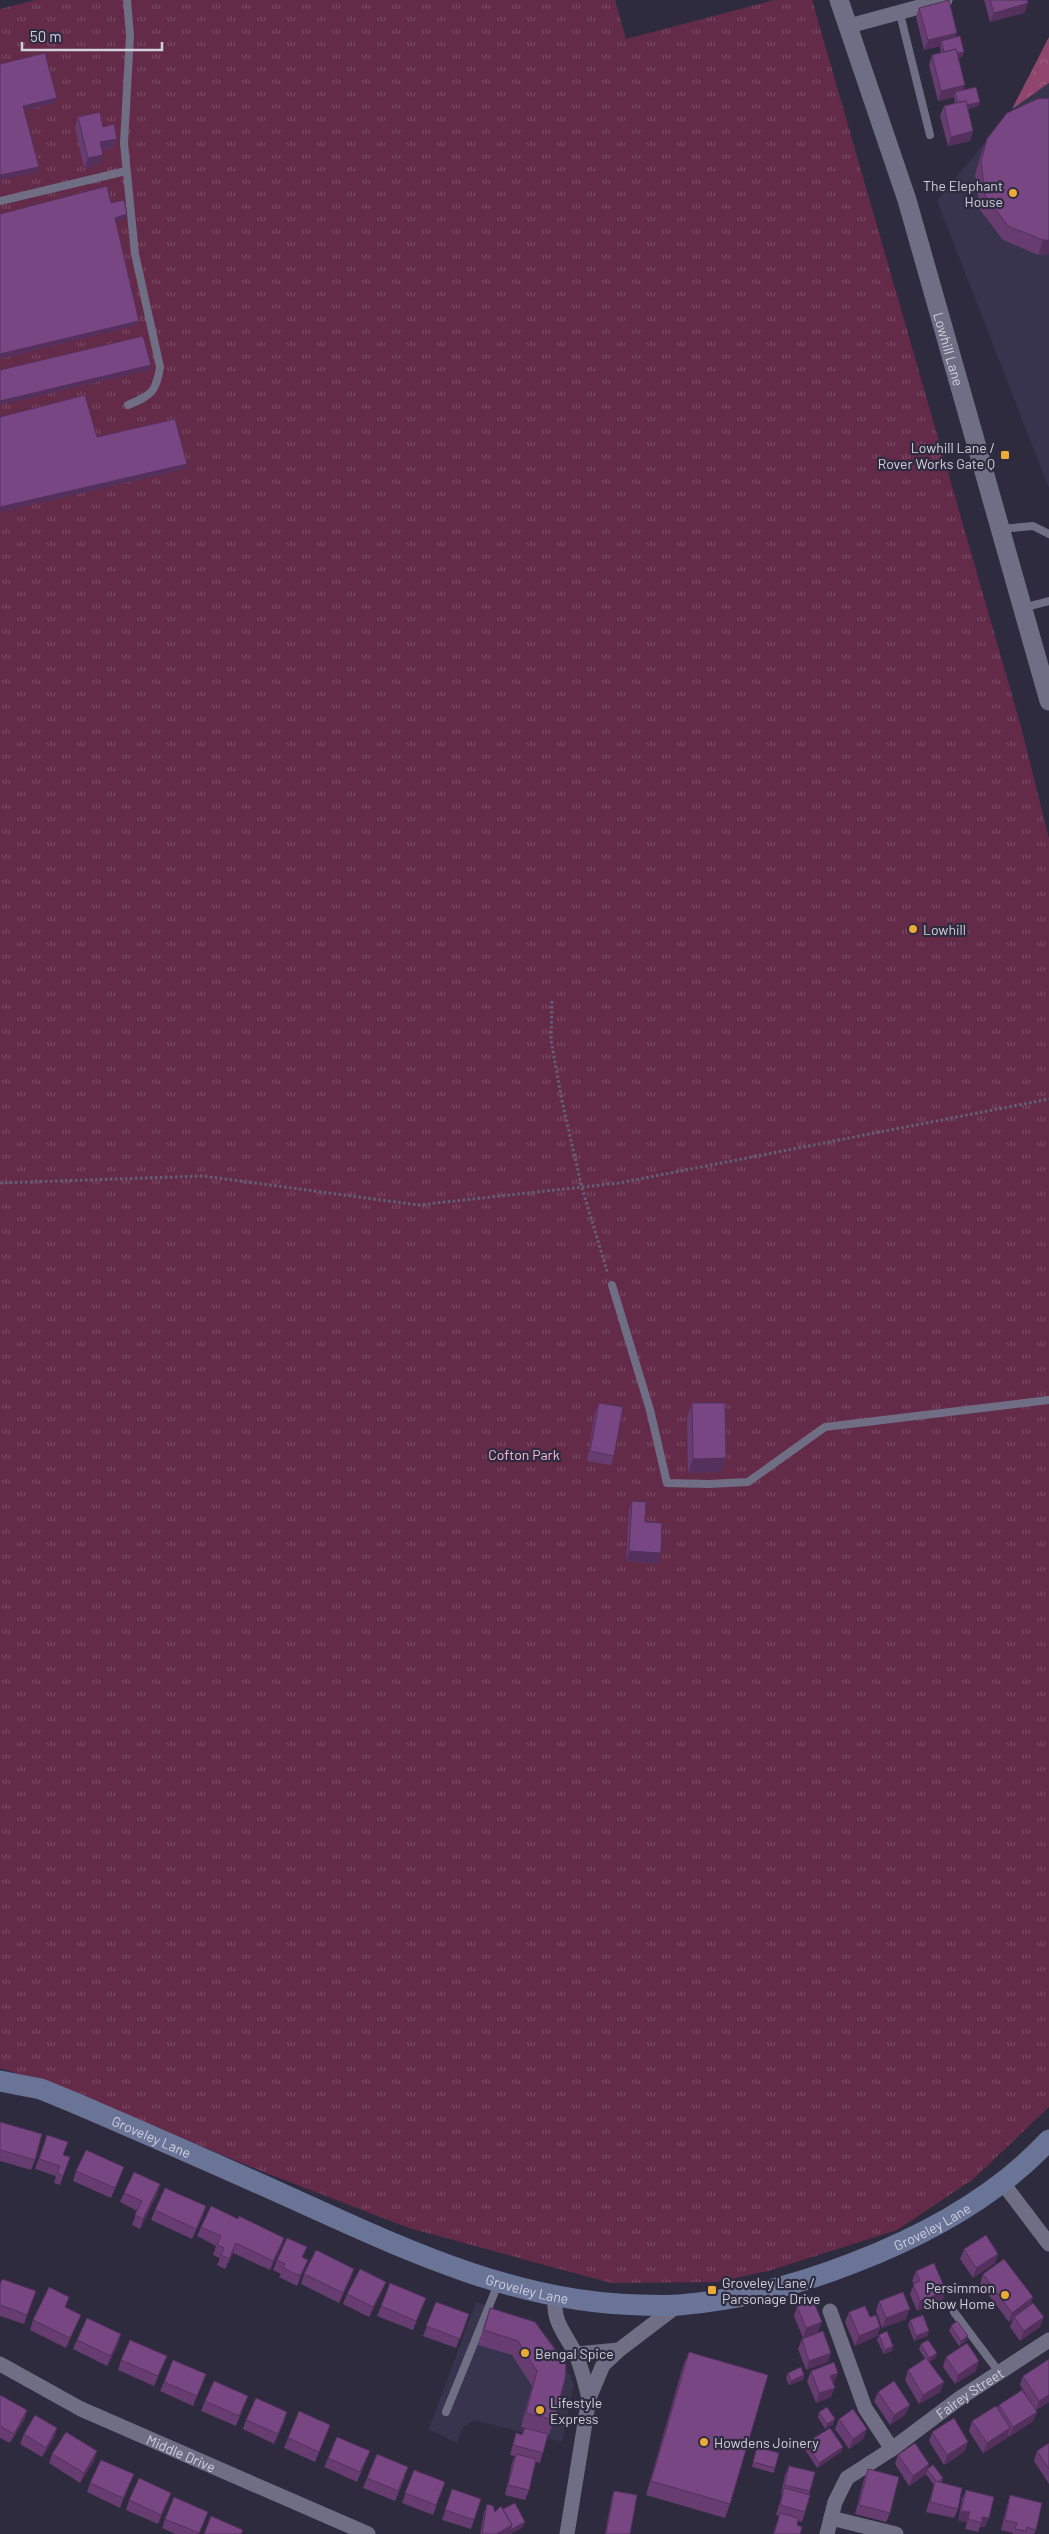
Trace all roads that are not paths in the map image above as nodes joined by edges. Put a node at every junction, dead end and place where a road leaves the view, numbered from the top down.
1 (127, 0) edge
2 (839, 0) edge
3 (945, 0) edge
4 (900, 14) junction
5 (849, 26) junction
6 (930, 134) dead end
7 (126, 171) junction
8 (0, 201) edge
9 (128, 405) dead end
10 (999, 529) junction
11 (1049, 534) edge
12 (1049, 601) edge
13 (1022, 608) junction
14 (1045, 671) edge
15 (1049, 701) edge
16 (612, 1285) road end
17 (1049, 1400) edge
18 (0, 2080) edge
19 (1049, 2140) edge
20 (1002, 2182) junction
21 (1049, 2244) edge
22 (498, 2282) junction
23 (556, 2296) junction
24 (678, 2305) junction
25 (830, 2311) dead end
26 (954, 2312) dead end
27 (1049, 2340) edge
28 (619, 2350) junction
29 (576, 2354) junction
30 (0, 2364) edge
31 (999, 2372) junction
32 (589, 2398) junction
33 (446, 2412) dead end
34 (892, 2448) junction
35 (831, 2518) junction
36 (368, 2534) edge
37 (567, 2534) edge
38 (827, 2534) edge
39 (896, 2534) edge

1 - 7 lane
2 - 5 street, Lowhill Lane
3 - 4 street
4 - 5 street
4 - 6 lane
5 - 10 street, Lowhill Lane
7 - 8 lane
7 - 9 lane
10 - 11 lane
10 - 13 street, Lowhill Lane
12 - 13 lane
13 - 14 street, Lowhill Lane
14 - 15 street, Lowhill Lane
16 - 17 lane
18 - 22 main road, Groveley Lane
19 - 20 main road, Groveley Lane
20 - 21 street
20 - 24 main road, Groveley Lane
22 - 23 main road, Groveley Lane
22 - 33 lane
23 - 24 main road, Groveley Lane
23 - 29 street
24 - 28 street
25 - 34 street
26 - 31 lane
27 - 31 street, Fairey Street
28 - 29 street
28 - 32 street
29 - 32 street
30 - 36 street, Middle Drive
31 - 34 street, Fairey Street
32 - 37 street
34 - 35 street, Fairey Street
35 - 38 street, Fairey Street
35 - 39 street

